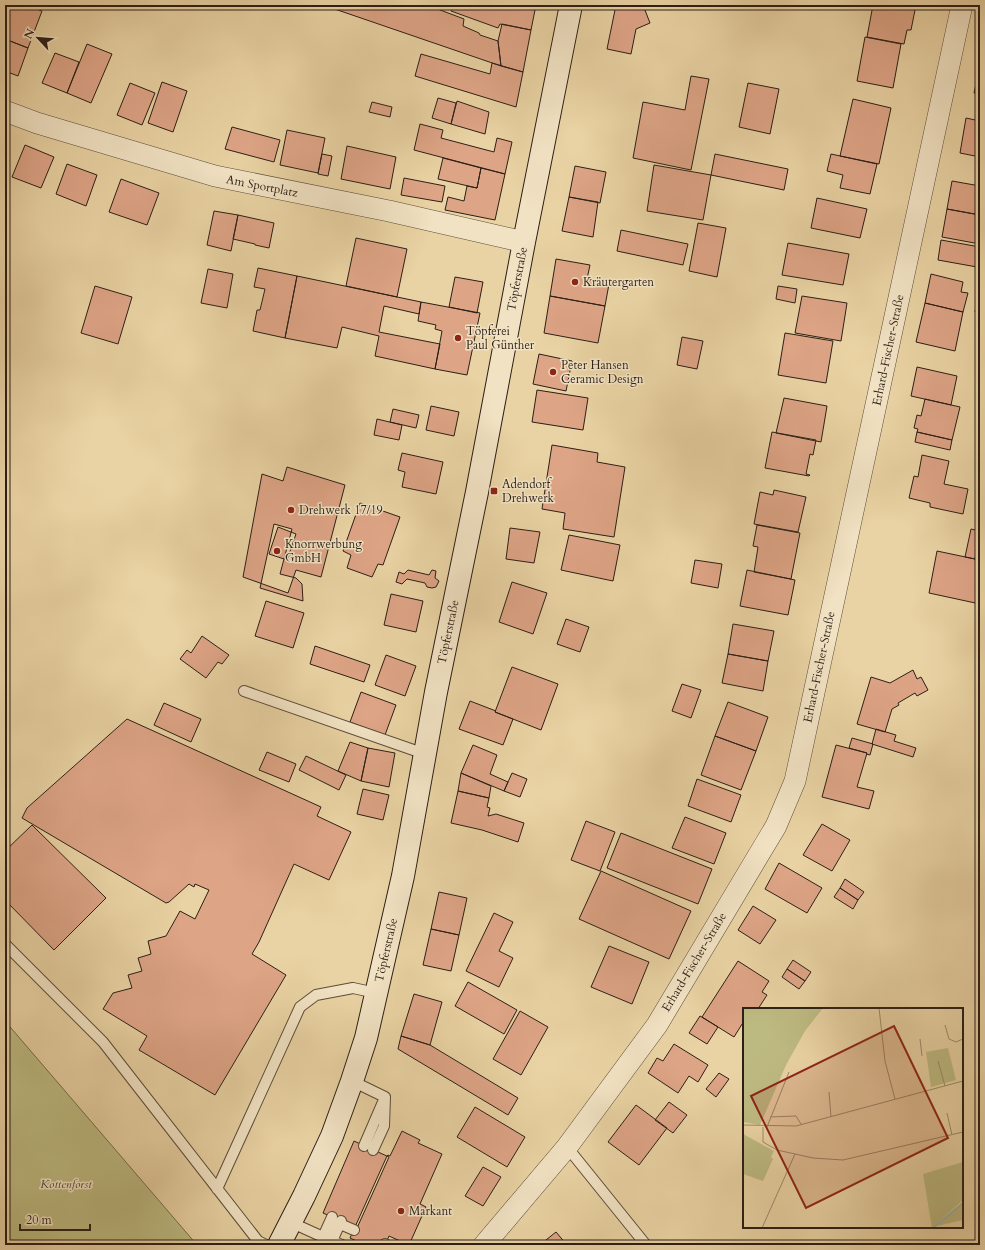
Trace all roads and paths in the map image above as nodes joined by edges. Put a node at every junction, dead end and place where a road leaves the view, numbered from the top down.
1 (571, 5) edge
2 (962, 5) edge
3 (5, 111) edge
4 (524, 242) junction
5 (244, 691) dead end
6 (425, 754) junction
7 (5, 944) edge
8 (376, 993) junction
9 (352, 1081) junction
10 (567, 1147) junction
11 (368, 1148) dead end
12 (217, 1189) junction
13 (290, 1222) junction
14 (354, 1230) dead end
15 (332, 1241) edge
16 (266, 1245) edge
17 (279, 1245) edge
18 (484, 1245) edge
19 (646, 1245) edge

1 - 4 main road, Töpferstraße
2 - 10 street, Erhard-Fischer-Straße
3 - 4 street, Am Sportplatz
4 - 6 main road, Töpferstraße
5 - 6 lane
6 - 8 main road, Töpferstraße
7 - 12 lane
8 - 9 main road, Töpferstraße
8 - 12 lane
9 - 11 lane
9 - 13 main road, Töpferstraße
10 - 18 street, Erhard-Fischer-Straße
10 - 19 lane
12 - 16 lane
13 - 15 lane
13 - 17 main road, Töpferstraße
14 - 15 lane

